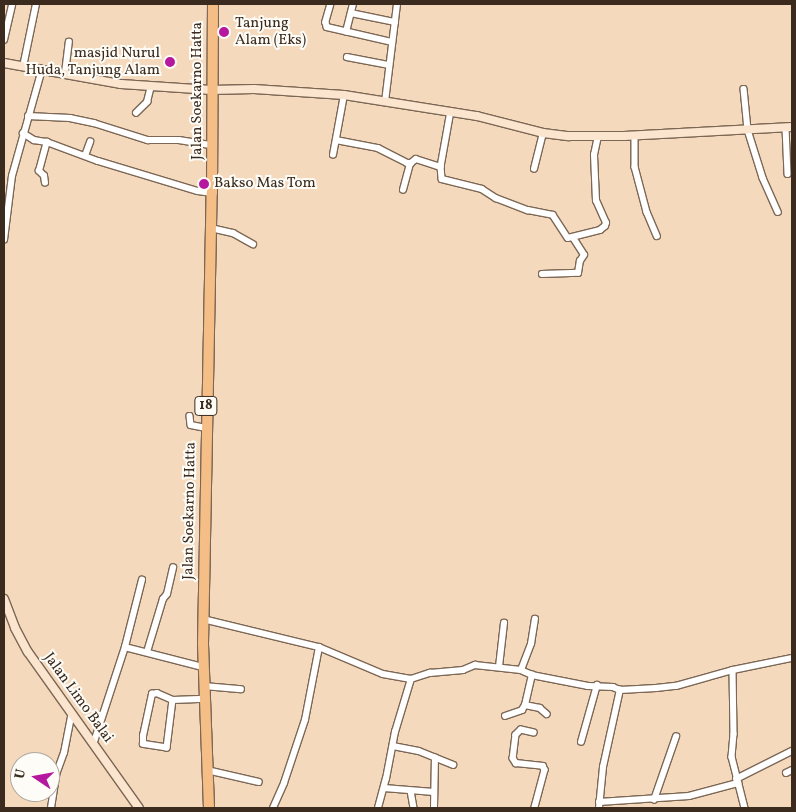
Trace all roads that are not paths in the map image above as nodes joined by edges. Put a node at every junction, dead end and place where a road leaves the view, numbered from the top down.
1 (12, 4) edge
2 (36, 4) edge
3 (213, 4) edge
4 (331, 4) edge
5 (354, 4) edge
6 (397, 4) edge
7 (351, 13) junction
8 (395, 22) junction
9 (346, 32) junction
10 (4, 40) edge
11 (70, 42) dead end
12 (392, 42) junction
13 (347, 57) dead end
14 (4, 64) edge
15 (389, 65) junction
16 (23, 66) junction
17 (42, 69) junction
18 (65, 73) junction
19 (151, 86) junction
20 (744, 89) dead end
21 (212, 90) junction
22 (344, 95) junction
23 (385, 102) junction
24 (451, 111) junction
25 (136, 113) dead end
26 (28, 116) junction
27 (789, 127) edge
28 (748, 130) junction
29 (23, 133) junction
30 (544, 133) junction
31 (598, 136) junction
32 (635, 136) junction
33 (336, 140) junction
34 (47, 142) junction
35 (90, 142) dead end
36 (212, 145) junction
37 (333, 155) dead end
38 (85, 156) junction
39 (410, 164) junction
40 (441, 167) junction
41 (534, 169) dead end
42 (788, 174) dead end
43 (45, 184) dead end
44 (403, 190) dead end
45 (212, 193) junction
46 (778, 212) dead end
47 (211, 228) junction
48 (657, 236) dead end
49 (572, 238) junction
50 (4, 240) edge
51 (253, 244) dead end
52 (542, 274) dead end
53 (190, 416) dead end
54 (206, 428) junction
55 (173, 568) dead end
56 (142, 580) dead end
57 (4, 599) edge
58 (203, 619) junction
59 (534, 619) dead end
60 (504, 623) dead end
61 (125, 646) junction
62 (319, 647) junction
63 (147, 652) junction
64 (792, 658) edge
65 (203, 667) junction
66 (500, 667) junction
67 (521, 670) junction
68 (733, 670) junction
69 (532, 675) junction
70 (411, 679) junction
71 (597, 685) junction
72 (204, 686) junction
73 (240, 689) dead end
74 (620, 690) junction
75 (205, 699) junction
76 (173, 700) junction
77 (525, 705) junction
78 (547, 714) dead end
79 (71, 716) junction
80 (505, 716) dead end
81 (534, 733) dead end
82 (676, 737) dead end
83 (94, 742) junction
84 (581, 742) dead end
85 (392, 746) junction
86 (792, 751) edge
87 (435, 758) junction
88 (453, 765) dead end
89 (207, 770) junction
90 (792, 770) edge
91 (786, 773) dead end
92 (737, 781) junction
93 (259, 782) dead end
94 (384, 788) junction
95 (411, 791) junction
96 (434, 792) junction
97 (654, 800) junction
98 (599, 805) edge
99 (51, 808) edge
100 (139, 808) edge
101 (209, 808) edge
102 (273, 808) edge
103 (378, 808) edge
104 (414, 808) edge
105 (434, 808) edge
106 (535, 808) edge
107 (745, 808) edge

1 - 10 street
2 - 16 street
3 - 21 highway, Jalan Soekarno Hatta / 18
4 - 9 street
5 - 7 street
6 - 8 street
7 - 8 street
7 - 9 street
8 - 12 street
9 - 12 street
11 - 18 street
12 - 15 street
13 - 15 street
14 - 16 street
15 - 23 street
16 - 17 street
17 - 18 street
17 - 26 street
18 - 19 street
19 - 21 street
19 - 25 street
20 - 28 street
21 - 22 street
21 - 36 highway, Jalan Soekarno Hatta / 18
22 - 23 street
22 - 33 street
23 - 24 street
24 - 30 street
24 - 40 street
26 - 29 street
26 - 36 street
27 - 28 street
27 - 42 street
28 - 32 street
28 - 46 street
29 - 34 street
29 - 50 street
30 - 31 street
30 - 41 street
31 - 32 street
31 - 49 street
32 - 48 street
33 - 37 street
33 - 39 street
34 - 38 street
34 - 43 street
35 - 38 street
36 - 45 highway, Jalan Soekarno Hatta / 18
38 - 45 street
39 - 40 street
39 - 44 street
40 - 49 street
45 - 47 highway, Jalan Soekarno Hatta / 18
47 - 51 street
47 - 54 highway, Jalan Soekarno Hatta / 18
49 - 52 street
53 - 54 street
54 - 58 highway, Jalan Soekarno Hatta / 18
55 - 63 street
56 - 61 street
57 - 79 street, Jalan Limo Balai
58 - 62 street
58 - 65 highway, Jalan Soekarno Hatta / 18
59 - 67 street
60 - 66 street
61 - 63 street
61 - 83 street
62 - 70 street
62 - 102 street
63 - 65 street
64 - 68 street
65 - 72 highway, Jalan Soekarno Hatta / 18
66 - 67 street
66 - 70 street
67 - 69 street
68 - 74 street
68 - 92 street
69 - 71 street
69 - 77 street
70 - 85 street
71 - 74 street
71 - 84 street
72 - 73 street
72 - 75 highway, Jalan Soekarno Hatta / 18
74 - 98 street
75 - 76 street
75 - 89 highway, Jalan Soekarno Hatta / 18
76 - 76 street
77 - 78 street
77 - 80 street
79 - 83 street, Jalan Limo Balai
79 - 99 street
81 - 106 street
82 - 97 street
83 - 100 street, Jalan Limo Balai
85 - 87 street
85 - 94 street
86 - 92 street
87 - 88 street
87 - 96 street
89 - 93 street
89 - 101 highway, Jalan Soekarno Hatta / 18
90 - 91 street
92 - 97 street
92 - 107 street
94 - 95 street
94 - 103 street
95 - 96 street
95 - 104 street
96 - 105 street
97 - 98 street

